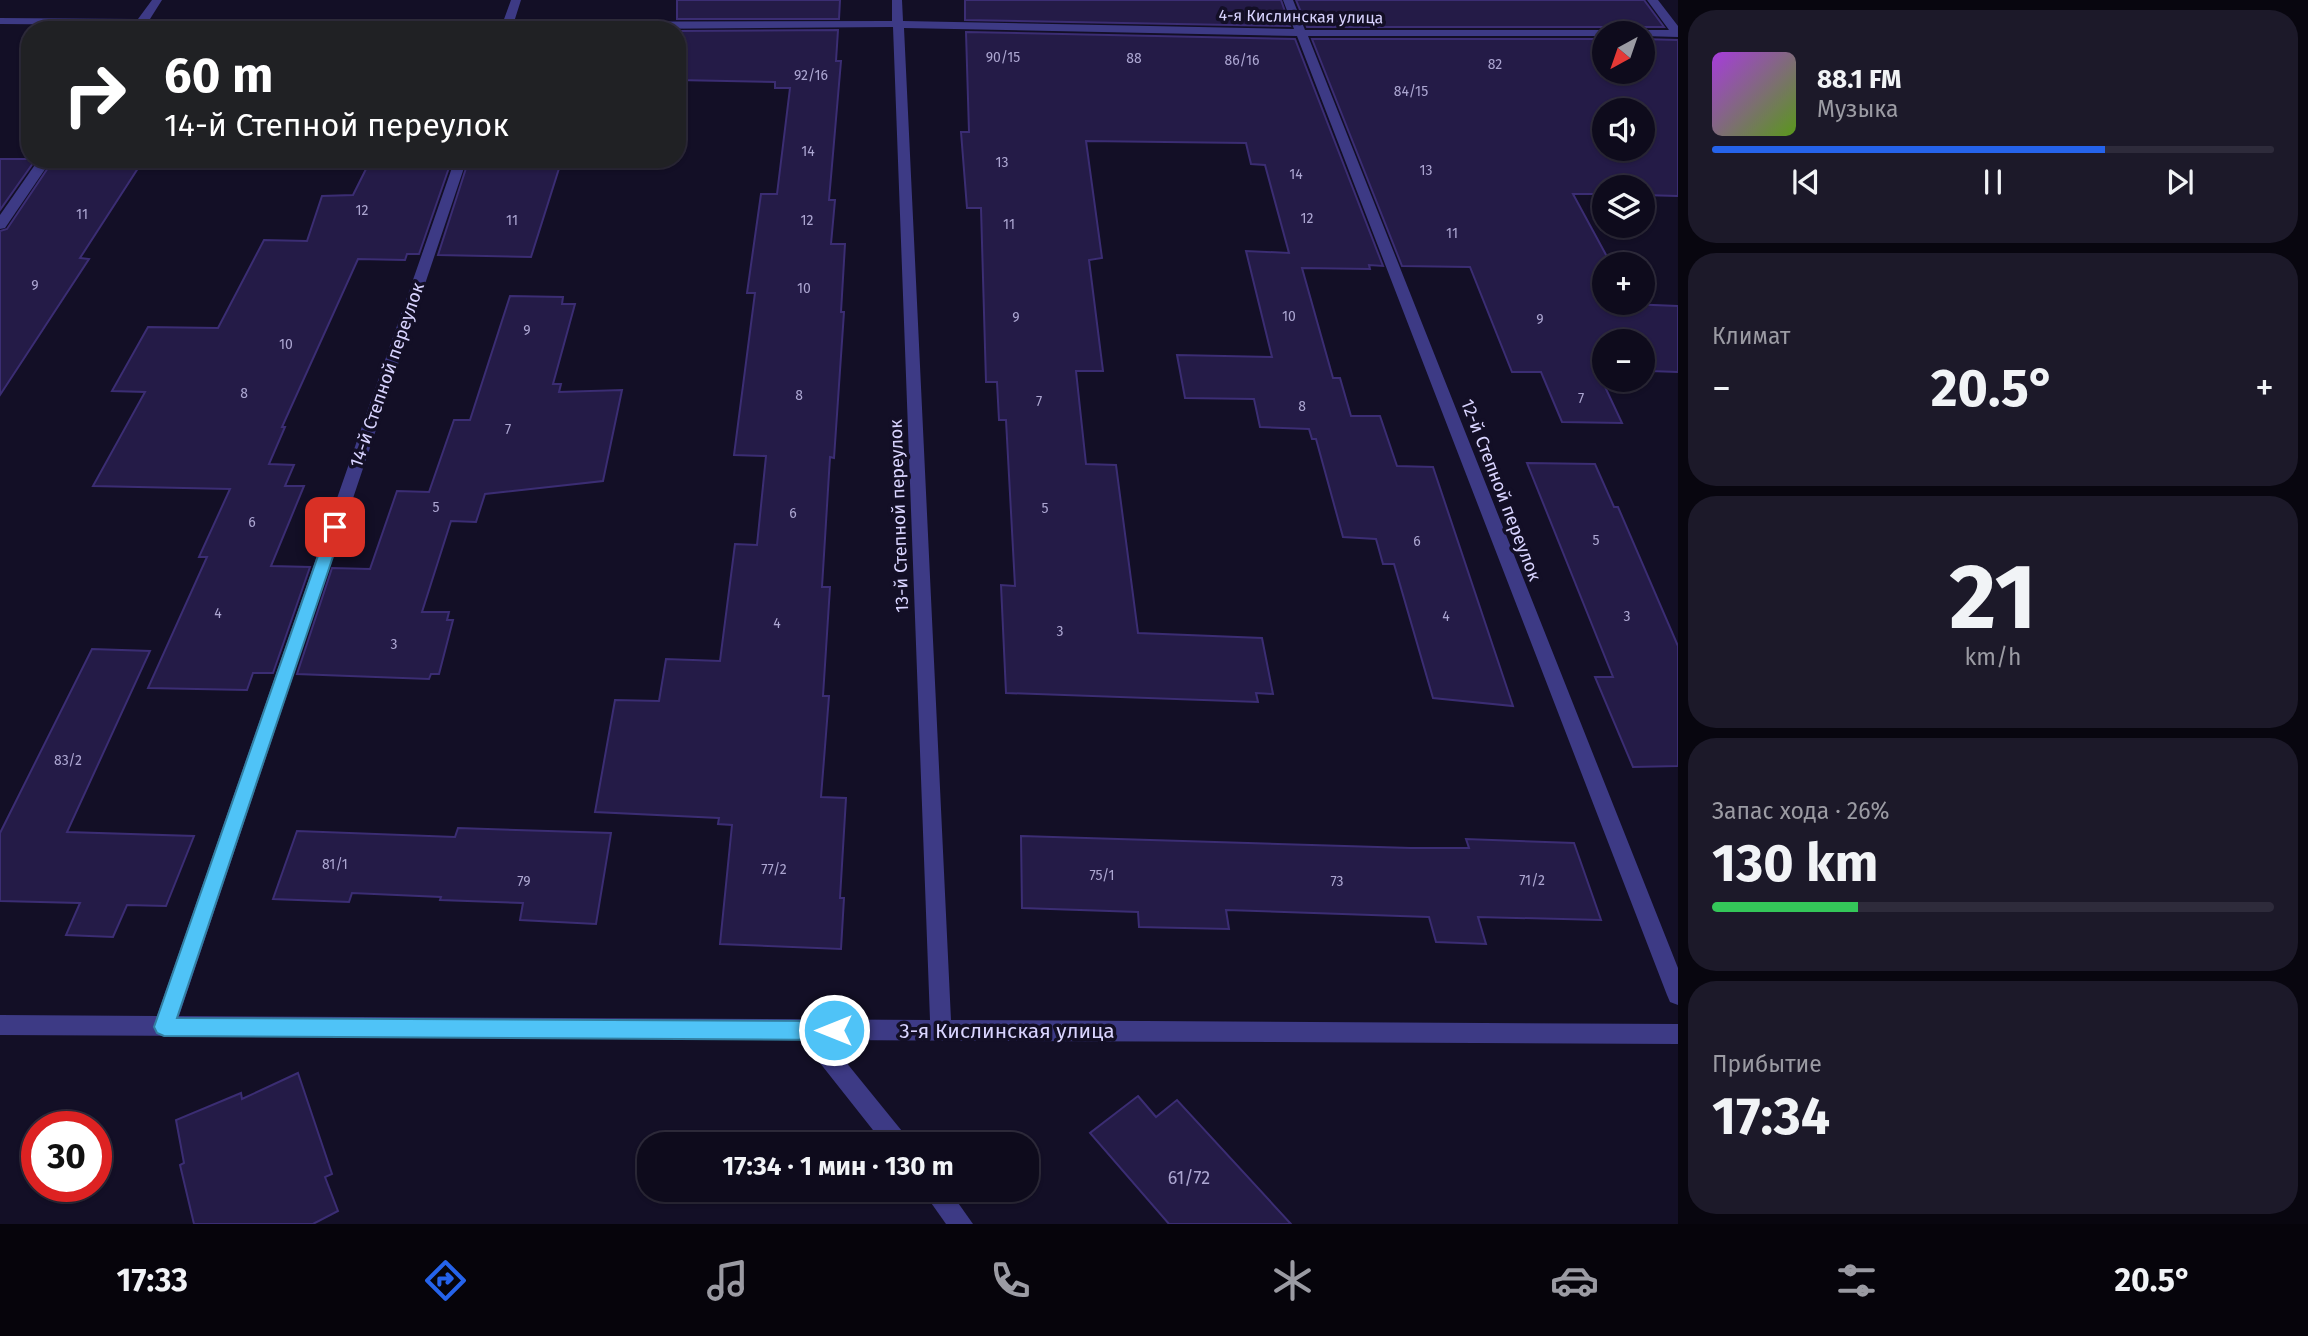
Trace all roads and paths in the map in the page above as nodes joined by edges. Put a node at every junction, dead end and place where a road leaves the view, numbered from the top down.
1 (157, 0) edge
2 (516, 0) edge
3 (897, 0) edge
4 (1288, 0) edge
5 (1652, 0) edge
6 (0, 21) edge
7 (142, 21) edge
8 (508, 21) edge
9 (21, 22) edge
10 (897, 24) junction
11 (686, 26) edge
12 (1302, 33) junction
13 (1678, 33) edge
14 (40, 168) edge
15 (458, 168) edge
16 (0, 225) edge
17 (1678, 995) edge
18 (0, 1025) edge
19 (164, 1027) junction
20 (807, 1030) junction
21 (941, 1031) junction
22 (1678, 1034) edge
23 (888, 1132) edge
24 (944, 1202) edge
25 (961, 1224) edge

1 - 7 street
2 - 8 street
3 - 10 street, 13-й Степной переулок
4 - 12 street, 12-й Степной переулок
5 - 13 street
6 - 9 street, 4-я Кислинская улица
10 - 11 street, 4-я Кислинская улица
10 - 12 street, 4-я Кислинская улица
10 - 21 street, 13-й Степной переулок
12 - 13 street, 4-я Кислинская улица
12 - 17 street, 12-й Степной переулок
14 - 16 street
15 - 19 street, 14-й Степной переулок
18 - 19 street, 3-я Кислинская улица
19 - 20 street, 3-я Кислинская улица
20 - 21 street, 3-я Кислинская улица
20 - 23 street
21 - 22 street, 3-я Кислинская улица
24 - 25 street

